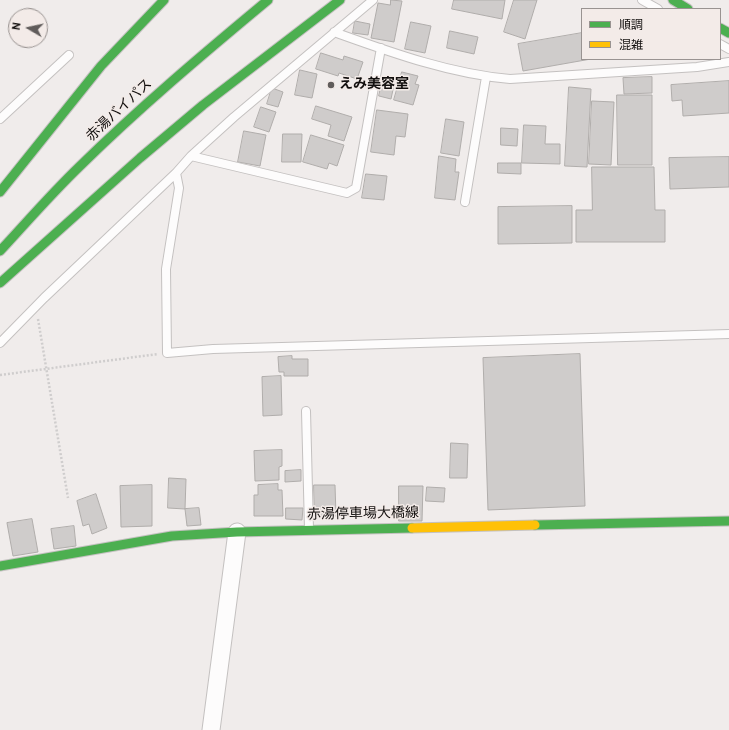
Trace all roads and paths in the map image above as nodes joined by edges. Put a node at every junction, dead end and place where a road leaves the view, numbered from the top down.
1 (164, 0) edge
2 (268, 0) edge
3 (340, 0) edge
4 (373, 0) edge
5 (642, 0) edge
6 (673, 0) edge
7 (656, 8) edge
8 (686, 8) edge
9 (334, 32) junction
10 (381, 48) junction
11 (69, 55) dead end
12 (729, 62) edge
13 (486, 77) junction
14 (0, 119) edge
15 (191, 156) junction
16 (176, 173) junction
17 (0, 192) edge
18 (465, 202) dead end
19 (0, 251) edge
20 (0, 283) edge
21 (36, 306) junction
22 (729, 334) edge
23 (0, 343) edge
24 (167, 353) junction
25 (47, 368) junction
26 (0, 375) edge
27 (306, 411) dead end
28 (68, 498) dead end
29 (729, 521) edge
30 (309, 530) junction
31 (237, 532) junction
32 (0, 566) edge
33 (211, 730) edge

1 - 17 main road
2 - 19 main road, 赤湯バイパス
3 - 20 main road
4 - 9 lane
5 - 7 lane
6 - 8 main road
9 - 10 lane
9 - 15 lane
10 - 13 lane
10 - 15 lane
11 - 14 lane
12 - 13 lane
13 - 18 lane
15 - 16 lane
16 - 21 lane
16 - 24 lane
21 - 23 lane
21 - 25 path
22 - 24 lane
24 - 25 path
25 - 26 path
25 - 28 path
27 - 30 lane
29 - 30 main road, 赤湯停車場大橋線
30 - 31 main road, 赤湯停車場大橋線
31 - 32 main road, 赤湯停車場大橋線
31 - 33 street

